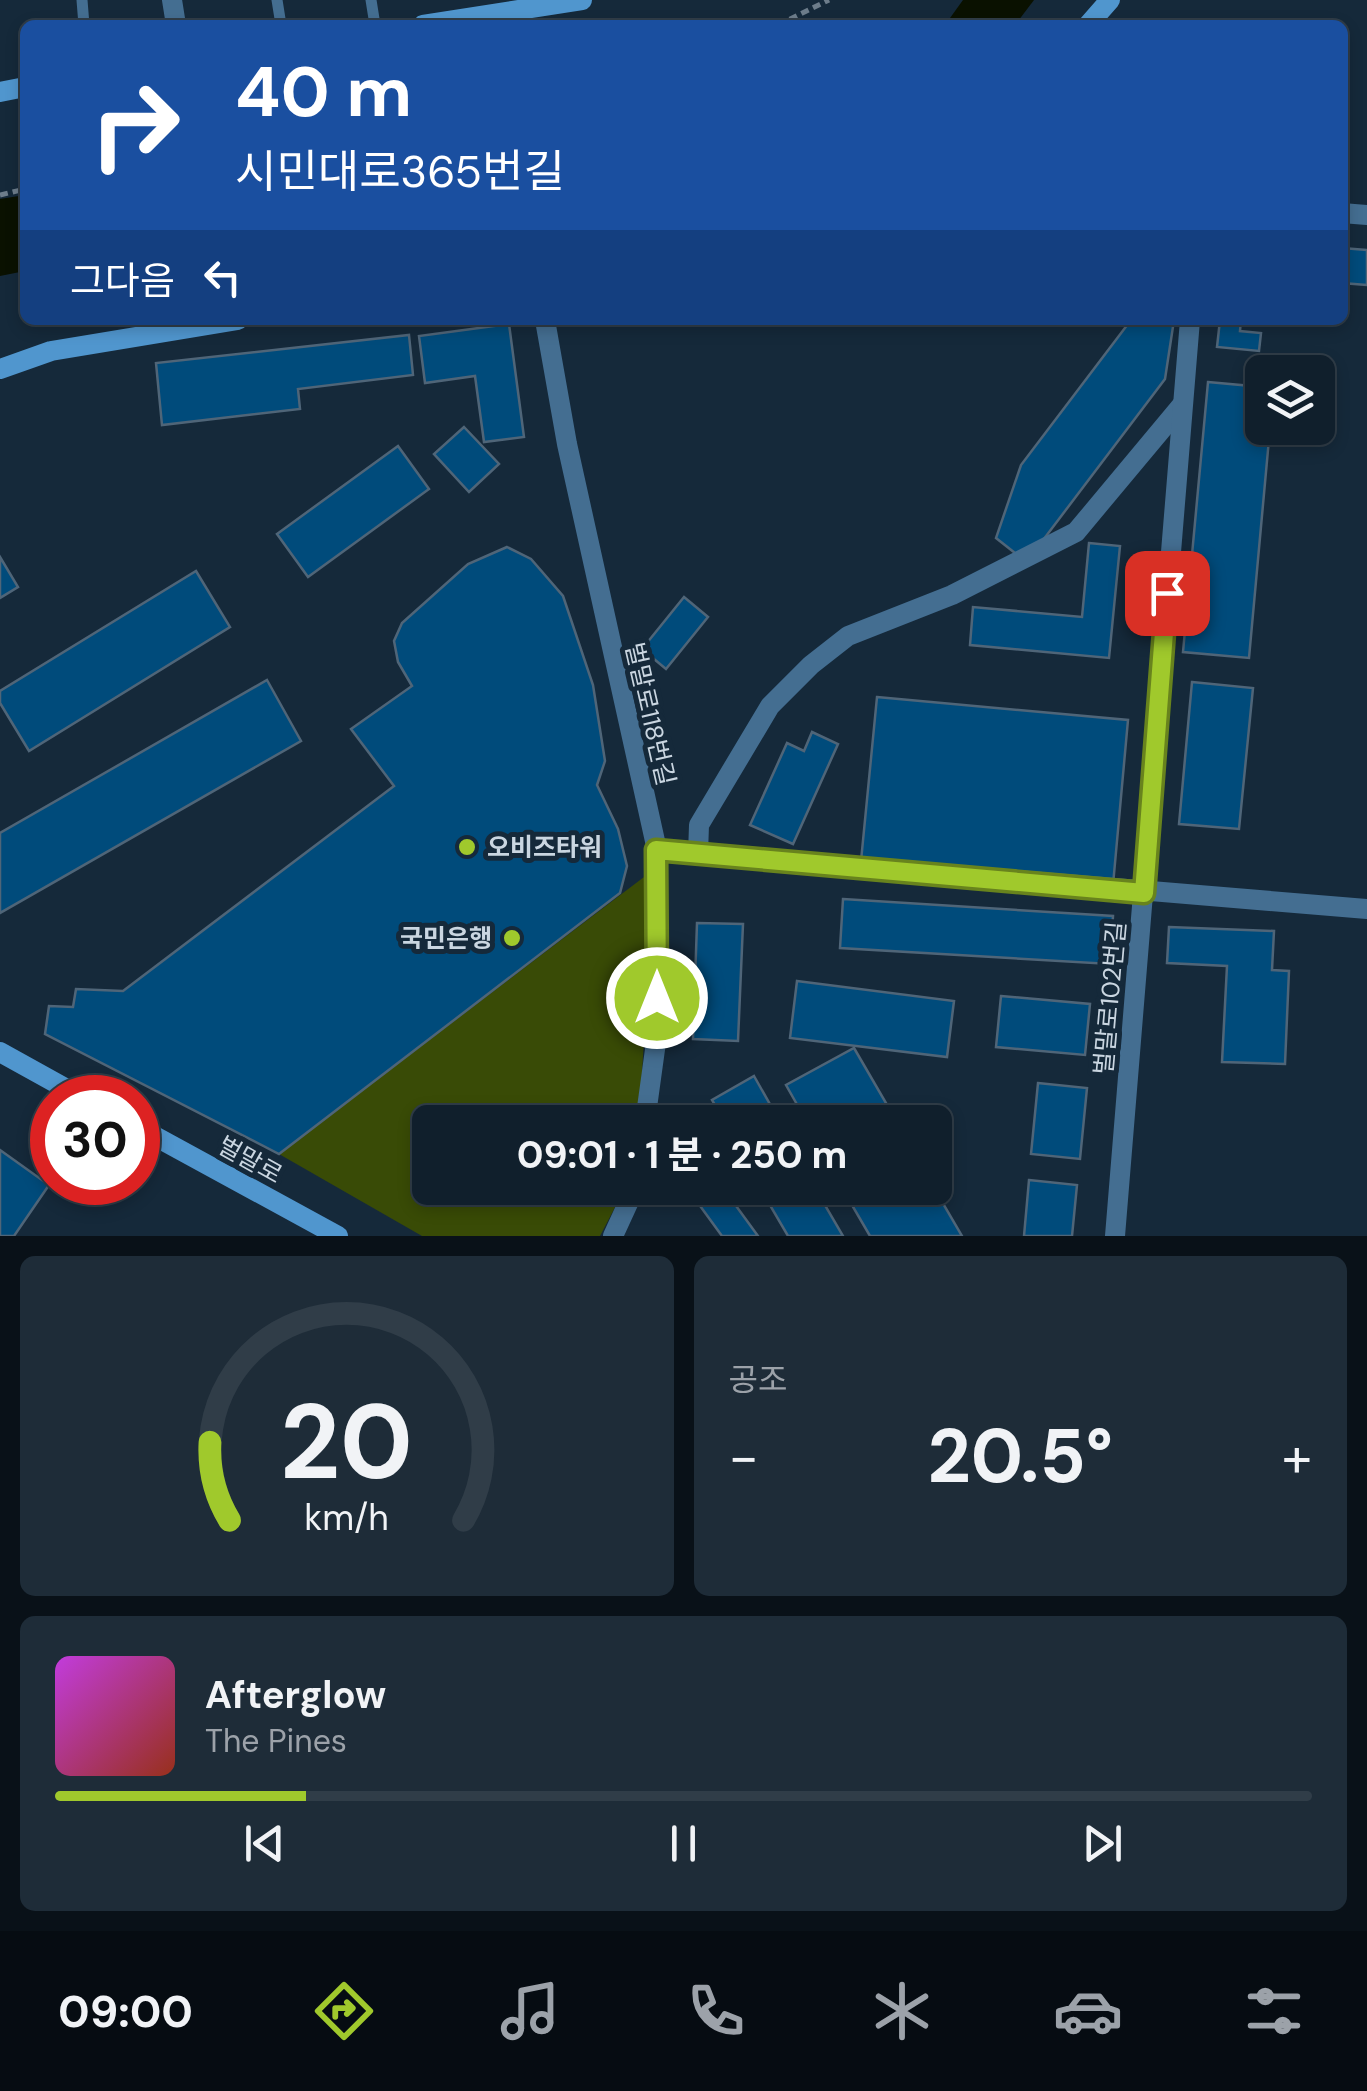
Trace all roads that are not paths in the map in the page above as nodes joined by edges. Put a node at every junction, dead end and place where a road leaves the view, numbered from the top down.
1 (582, 0) edge
2 (1110, 0) edge
3 (468, 9) edge
4 (437, 20) edge
5 (1092, 20) edge
6 (208, 325) edge
7 (546, 325) edge
8 (1190, 325) edge
9 (0, 369) edge
10 (1182, 405) junction
11 (656, 850) junction
12 (698, 854) junction
13 (1144, 893) junction
14 (1367, 909) edge
15 (0, 1052) edge
16 (42, 1075) edge
17 (647, 1105) edge
18 (160, 1139) edge
19 (627, 1205) edge
20 (338, 1236) edge
21 (613, 1236) edge
22 (1115, 1236) edge

1 - 3 street
2 - 5 street
3 - 4 street
6 - 9 street
7 - 11 street, 벌말로118번길
8 - 10 street, 벌말로102번길
10 - 12 street
10 - 13 street, 벌말로102번길
11 - 12 street
11 - 17 street, 벌말로118번길
12 - 13 street
13 - 14 street
13 - 22 street, 벌말로102번길
15 - 16 street
18 - 20 street, 벌말로
19 - 21 street

